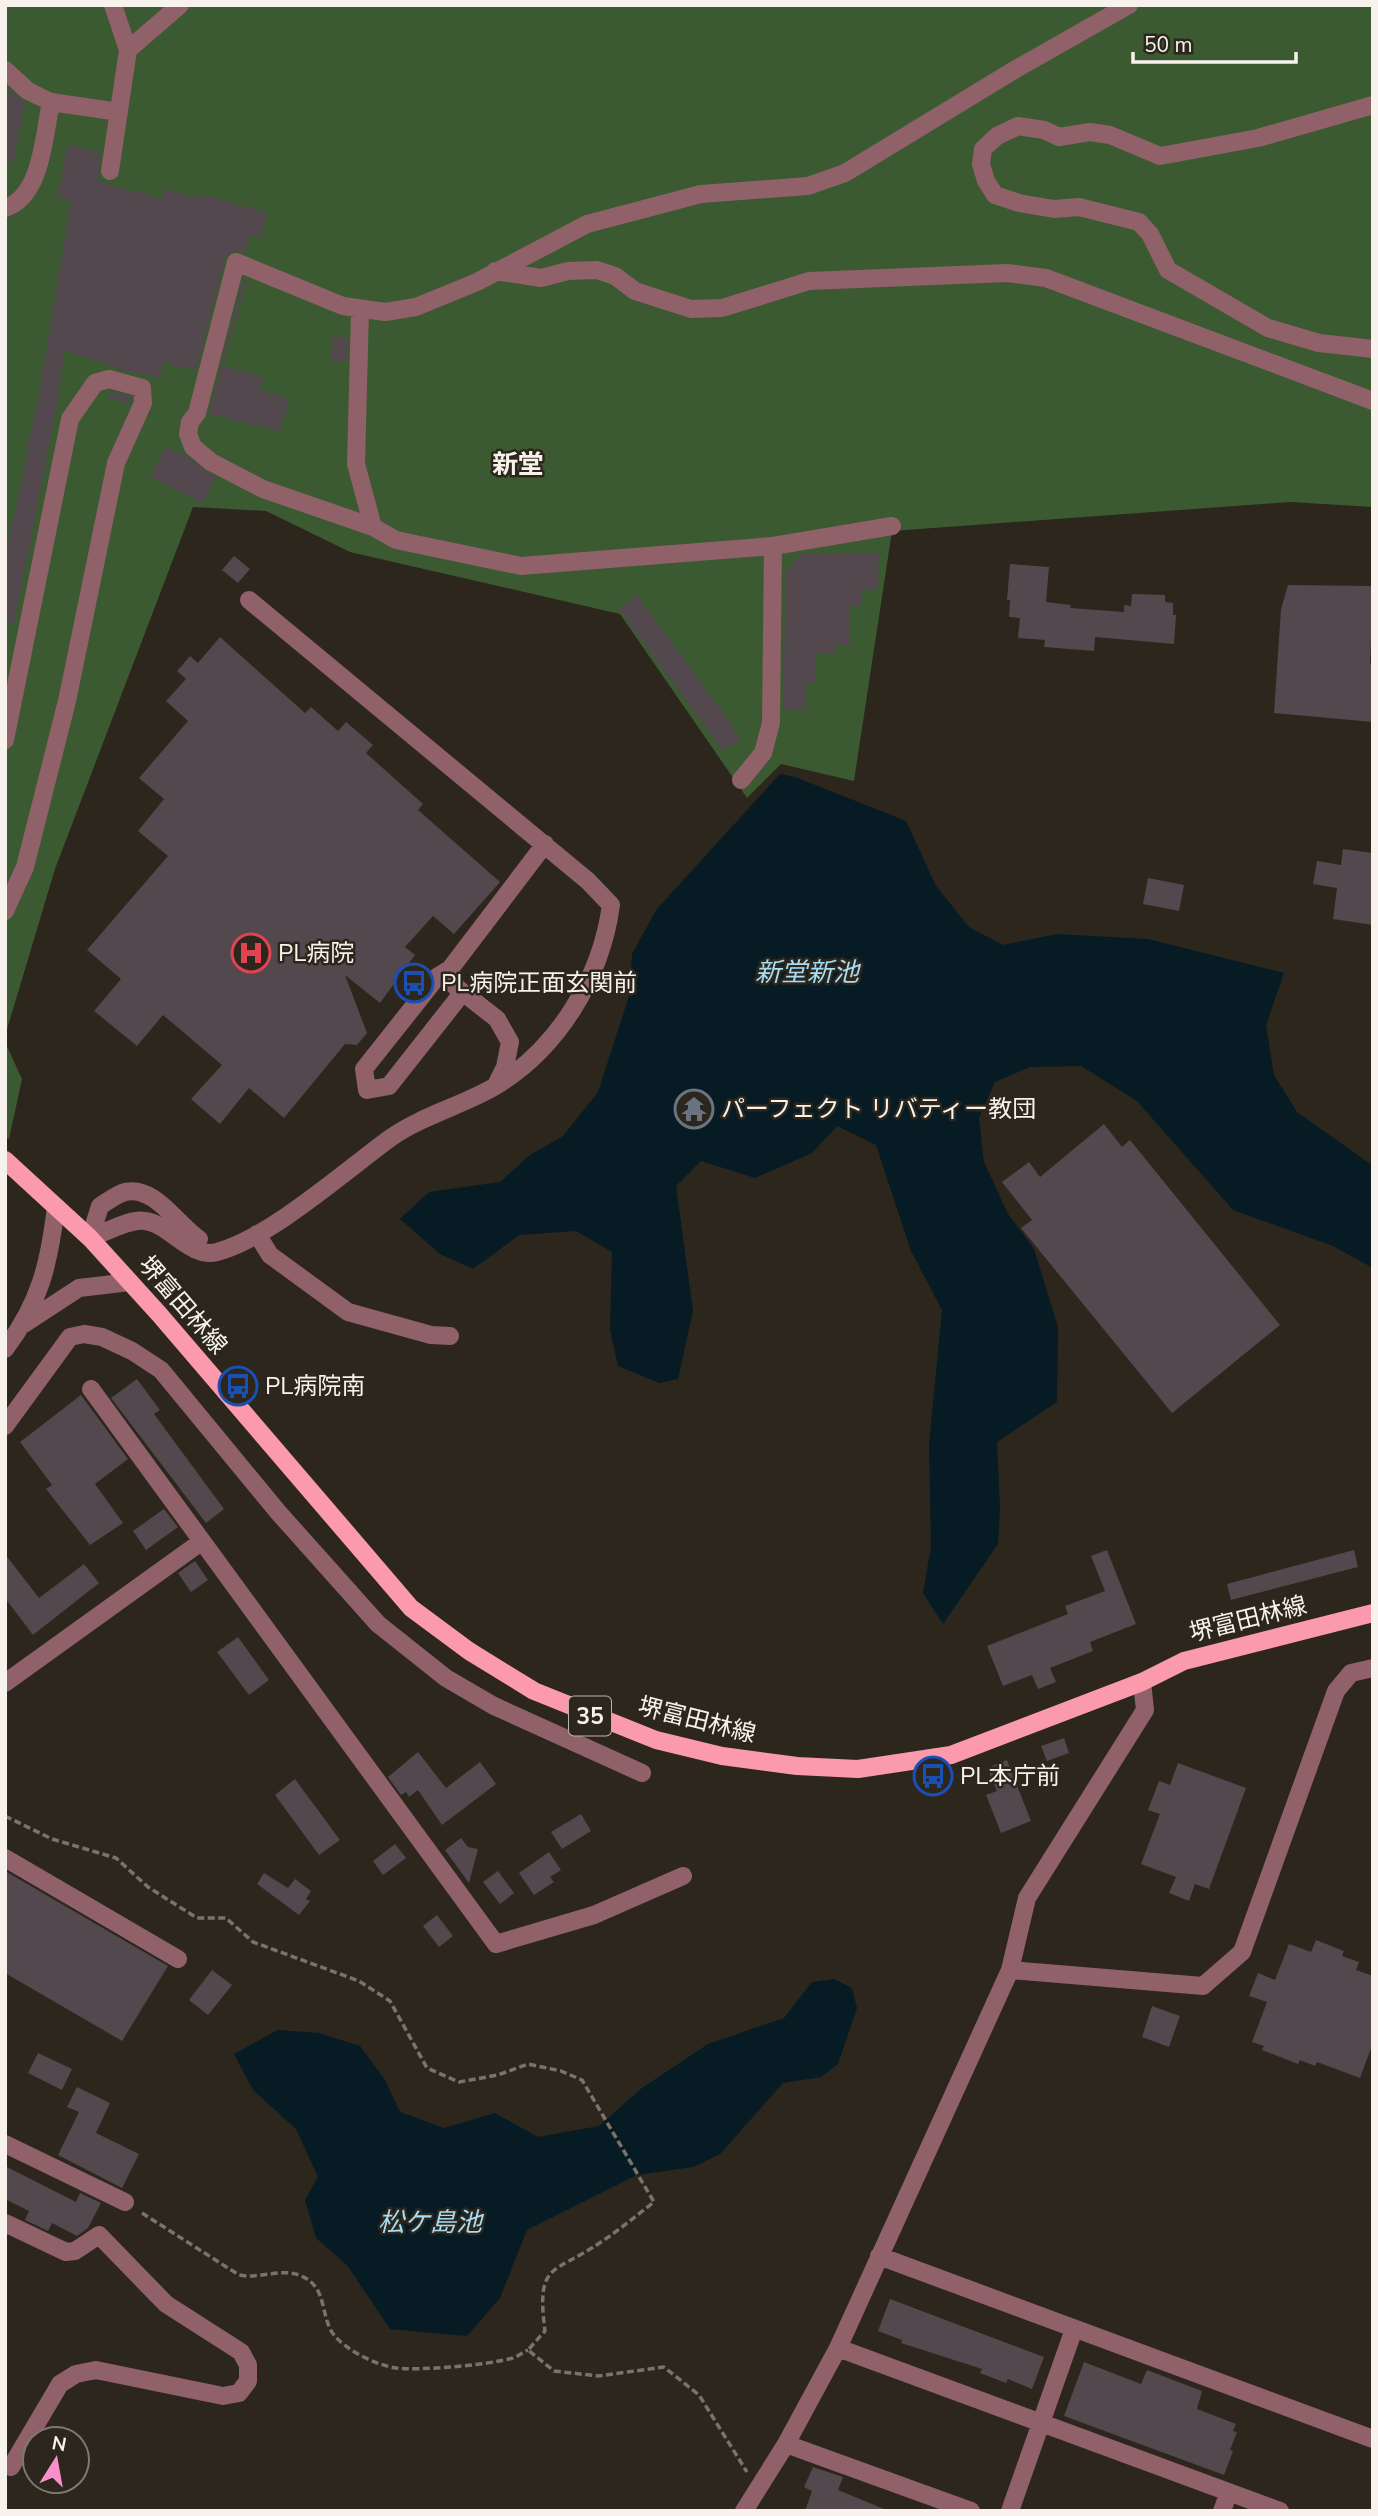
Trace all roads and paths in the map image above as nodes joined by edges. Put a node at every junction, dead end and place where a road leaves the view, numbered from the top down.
1 (113, 5) edge
2 (180, 5) edge
3 (1129, 5) edge
4 (128, 50) junction
5 (5, 70) edge
6 (51, 102) junction
7 (1373, 104) edge
8 (118, 112) junction
9 (110, 171) dead end
10 (5, 208) edge
11 (495, 271) junction
12 (360, 310) junction
13 (1373, 349) edge
14 (1373, 401) edge
15 (892, 526) dead end
16 (373, 527) junction
17 (773, 547) junction
18 (249, 600) dead end
19 (5, 740) edge
20 (741, 780) dead end
21 (545, 844) junction
22 (5, 911) edge
23 (450, 969) junction
24 (463, 992) junction
25 (495, 1086) junction
26 (5, 1160) edge
27 (56, 1208) junction
28 (257, 1234) junction
29 (90, 1238) junction
30 (225, 1248) junction
31 (130, 1282) junction
32 (24, 1324) junction
33 (450, 1336) dead end
34 (5, 1349) edge
35 (91, 1389) dead end
36 (5, 1426) edge
37 (201, 1542) junction
38 (1373, 1613) edge
39 (1373, 1668) edge
40 (1142, 1682) junction
41 (5, 1683) edge
42 (642, 1773) dead end
43 (5, 1816) edge
44 (5, 1858) edge
45 (683, 1876) dead end
46 (178, 1959) dead end
47 (1010, 1970) junction
48 (5, 2144) edge
49 (125, 2202) joint
50 (5, 2223) edge
51 (879, 2256) junction
52 (1074, 2329) junction
53 (838, 2348) junction
54 (528, 2350) junction
55 (1042, 2423) junction
56 (1373, 2439) edge
57 (786, 2444) junction
58 (11, 2467) dead end
59 (757, 2489) junction
60 (1229, 2492) junction
61 (744, 2511) edge
62 (971, 2511) edge
63 (1010, 2511) edge
64 (1222, 2511) edge
65 (1280, 2511) edge

1 - 4 lane
2 - 4 lane
3 - 11 lane
4 - 8 lane
5 - 6 lane
6 - 8 lane
6 - 10 lane
7 - 13 lane
8 - 9 lane
11 - 12 lane
11 - 14 lane
12 - 16 lane
12 - 16 lane
15 - 17 lane
16 - 17 lane
17 - 20 lane
18 - 21 lane
19 - 22 lane
21 - 23 lane
21 - 25 lane
23 - 24 lane
23 - 24 lane
24 - 25 lane
25 - 28 lane
26 - 27 main road, 堺富田林線 / 35
27 - 29 main road, 堺富田林線 / 35
27 - 32 lane
28 - 30 lane
28 - 33 lane
29 - 30 lane
29 - 30 lane
29 - 31 main road, 堺富田林線 / 35
31 - 32 lane
31 - 40 main road, 堺富田林線 / 35
32 - 34 lane
35 - 37 lane
36 - 42 lane
37 - 41 lane
37 - 45 lane
38 - 40 main road, 堺富田林線 / 35
39 - 47 lane
40 - 47 lane
43 - 54 path
44 - 46 lane
47 - 51 lane
48 - 49 lane
49 - 54 path
50 - 58 lane
51 - 52 lane
51 - 53 lane
52 - 55 lane
52 - 56 lane
53 - 55 lane
53 - 57 lane
54 - 59 path
55 - 60 lane
55 - 63 lane
57 - 59 lane
57 - 62 lane
59 - 61 lane
60 - 64 lane
60 - 65 lane

